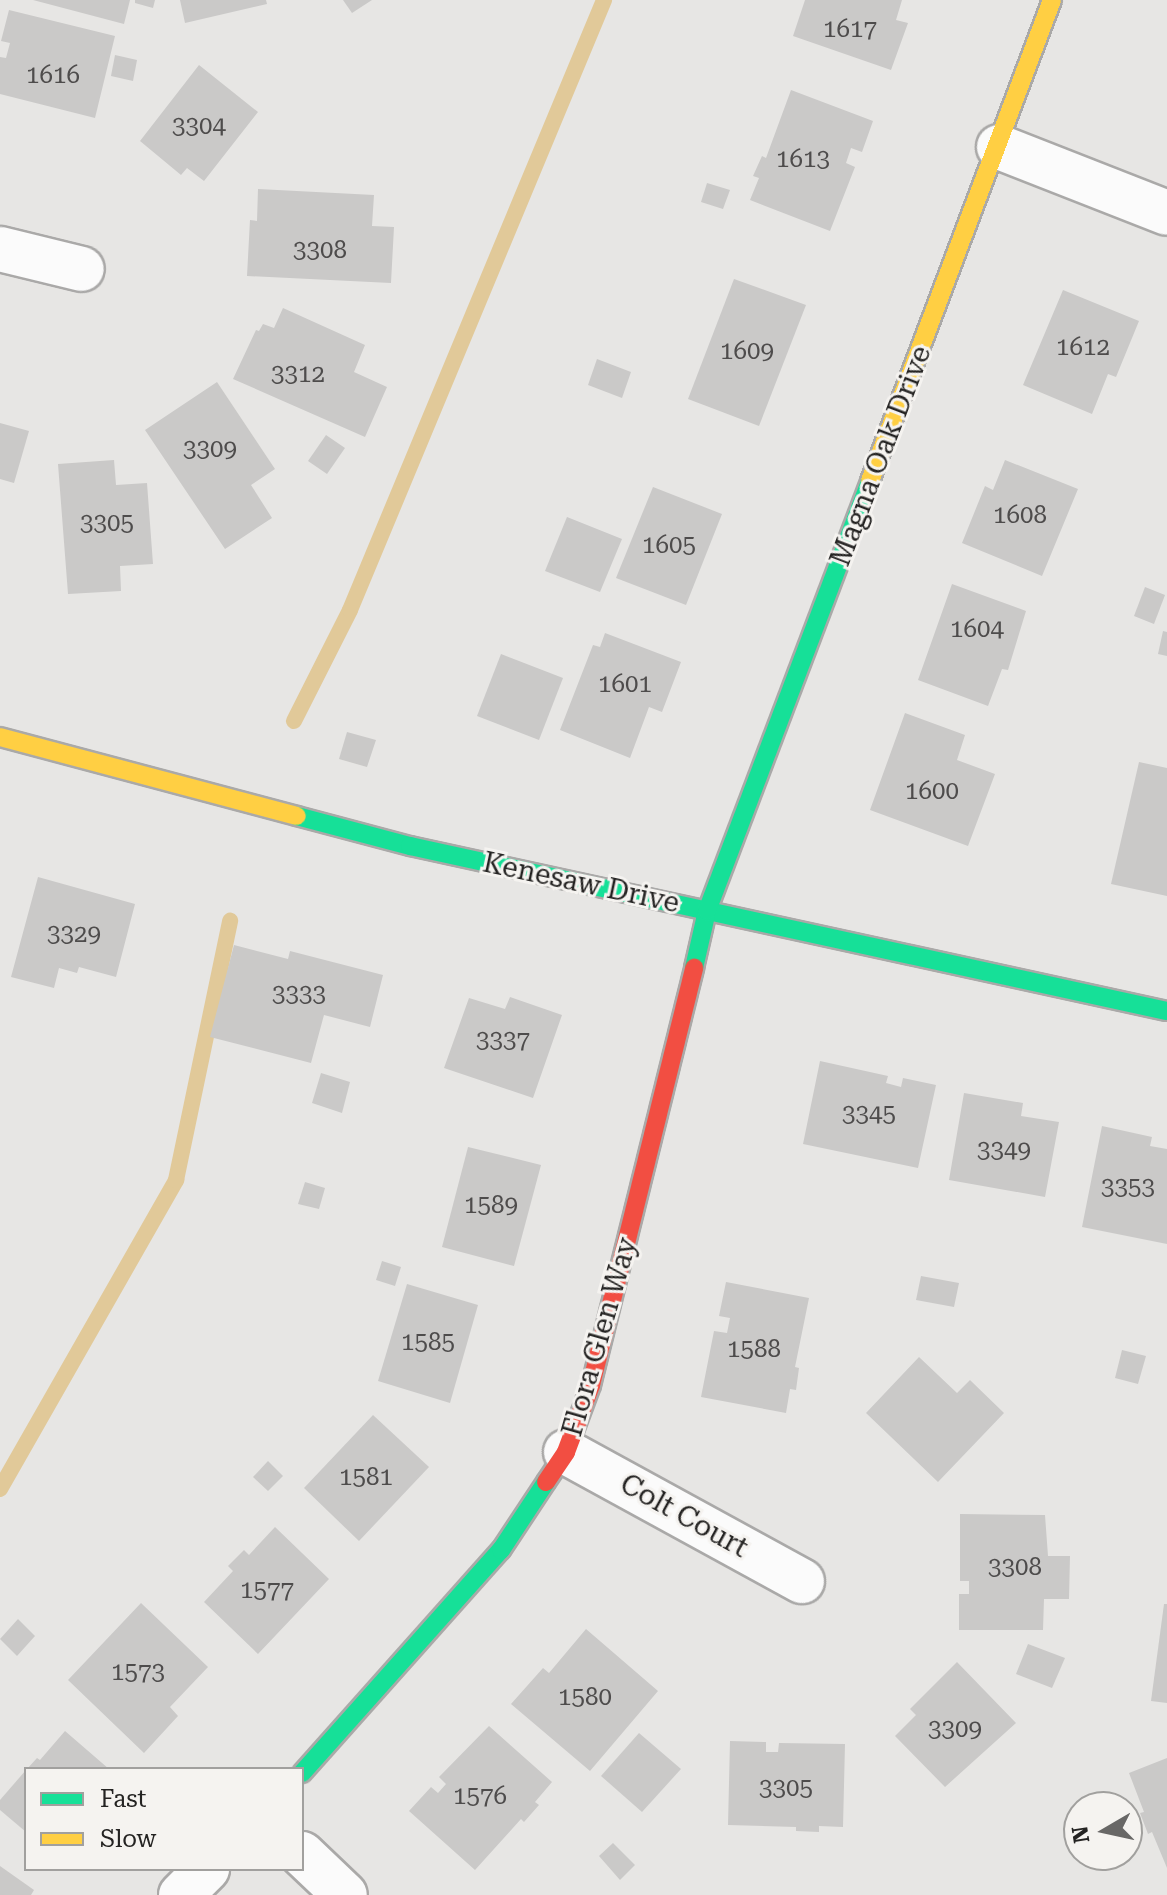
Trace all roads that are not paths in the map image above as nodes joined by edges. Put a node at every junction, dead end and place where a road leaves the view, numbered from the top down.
1 (1052, 0) edge
2 (999, 147) junction
3 (1167, 213) edge
4 (0, 249) edge
5 (82, 269) dead end
6 (0, 737) edge
7 (707, 911) junction
8 (1167, 1011) edge
9 (566, 1452) junction
10 (802, 1581) dead end
11 (304, 1771) edge
12 (304, 1856) edge
13 (205, 1871) edge
14 (181, 1895) edge
15 (345, 1895) edge

1 - 2 street, Magna Oak Drive
2 - 3 street
2 - 7 street, Magna Oak Drive
4 - 5 street
6 - 7 street, Kenesaw Drive
7 - 8 street, Kenesaw Drive
7 - 9 street, Flora Glen Way
9 - 10 street, Colt Court
9 - 11 street, Flora Glen Way
12 - 15 street
13 - 14 street

